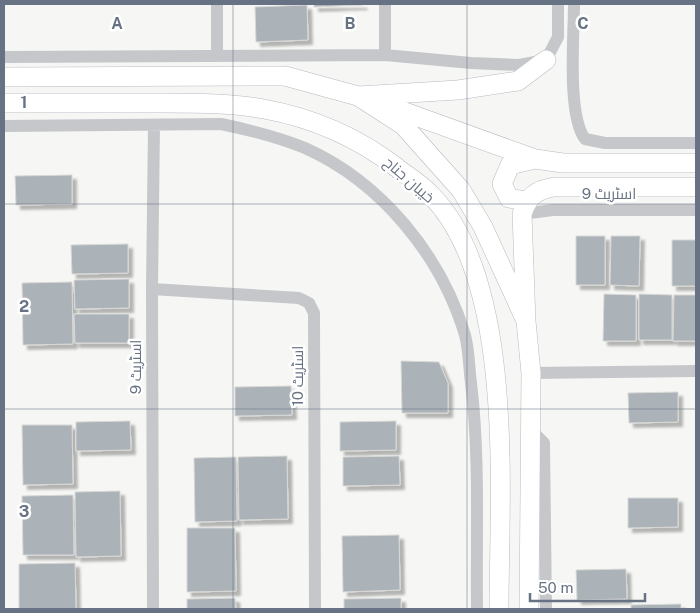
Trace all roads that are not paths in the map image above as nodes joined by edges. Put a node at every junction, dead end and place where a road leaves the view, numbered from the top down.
1 (217, 4) edge
2 (385, 4) edge
3 (558, 4) edge
4 (574, 4) edge
5 (385, 55) junction
6 (217, 56) junction
7 (4, 57) edge
8 (546, 60) junction
9 (4, 77) edge
10 (358, 96) junction
11 (4, 103) edge
12 (223, 104) junction
13 (221, 124) junction
14 (154, 125) junction
15 (4, 126) edge
16 (696, 143) edge
17 (536, 158) junction
18 (696, 163) edge
19 (696, 187) edge
20 (524, 208) junction
21 (696, 210) edge
22 (152, 289) junction
23 (526, 321) junction
24 (696, 371) edge
25 (532, 373) junction
26 (476, 428) junction
27 (498, 429) junction
28 (531, 430) junction
29 (153, 609) edge
30 (315, 609) edge
31 (477, 609) edge
32 (499, 609) edge
33 (529, 609) edge
34 (546, 609) edge

1 - 6 street
2 - 5 street
3 - 8 street
4 - 16 street
5 - 6 street
5 - 8 street
6 - 7 street
8 - 10 main road
9 - 10 main road, خیبان جناح
10 - 17 main road
10 - 23 main road, خیبان جناح
11 - 12 main road, خیبان جناح
12 - 13 street
12 - 27 main road, خیبان جناح
13 - 14 street
13 - 26 street
14 - 15 street
14 - 22 street, اسٹریٹ 9
17 - 18 main road
17 - 20 main road
19 - 20 main road
20 - 21 street, اسٹریٹ 9
20 - 23 main road, خیبان جناح
22 - 29 street, اسٹریٹ 9
22 - 30 street, اسٹریٹ 10
23 - 25 main road, خیبان جناح
24 - 25 street
25 - 28 main road, خیبان جناح
26 - 27 street
26 - 31 street
27 - 32 main road, خیبان جناح
28 - 33 main road, خیبان جناح
28 - 34 street

